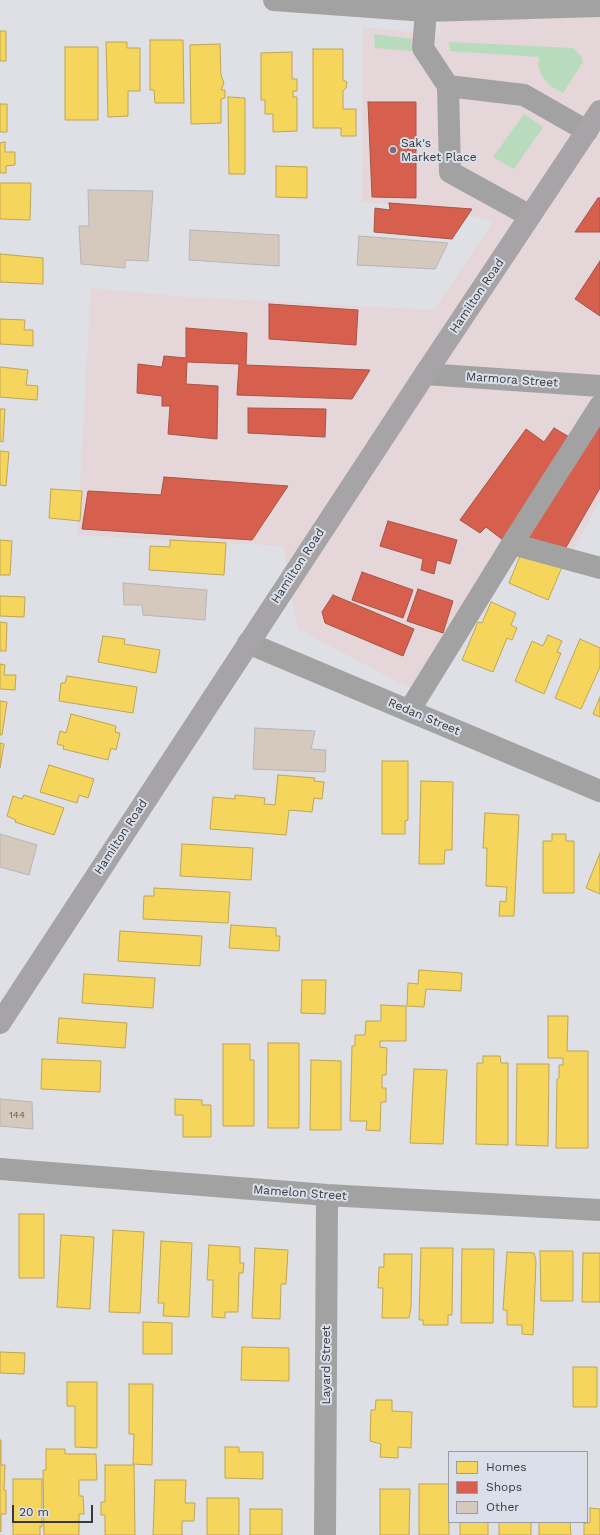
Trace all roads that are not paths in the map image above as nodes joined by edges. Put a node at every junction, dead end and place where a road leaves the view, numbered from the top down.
1 (274, 0) edge
2 (600, 6) edge
3 (415, 7) edge
4 (448, 86) junction
5 (600, 111) edge
6 (587, 131) junction
7 (530, 216) junction
8 (425, 374) junction
9 (600, 386) edge
10 (600, 406) edge
11 (512, 544) junction
12 (600, 568) edge
13 (248, 643) junction
14 (409, 711) junction
15 (600, 791) edge
16 (0, 1023) edge
17 (0, 1169) edge
18 (327, 1195) junction
19 (600, 1210) edge
20 (325, 1535) edge

1 - 3 street
2 - 3 street
3 - 4 street
4 - 6 street
4 - 7 street
5 - 6 main road, Hamilton Road
6 - 7 main road, Hamilton Road
7 - 8 main road, Hamilton Road
8 - 9 street, Marmora Street
8 - 13 main road, Hamilton Road
10 - 11 street
11 - 12 street
11 - 14 street
13 - 14 street, Redan Street
13 - 16 main road, Hamilton Road
14 - 15 street, Redan Street
17 - 18 street, Mamelon Street
18 - 19 street, Mamelon Street
18 - 20 street, Layard Street

